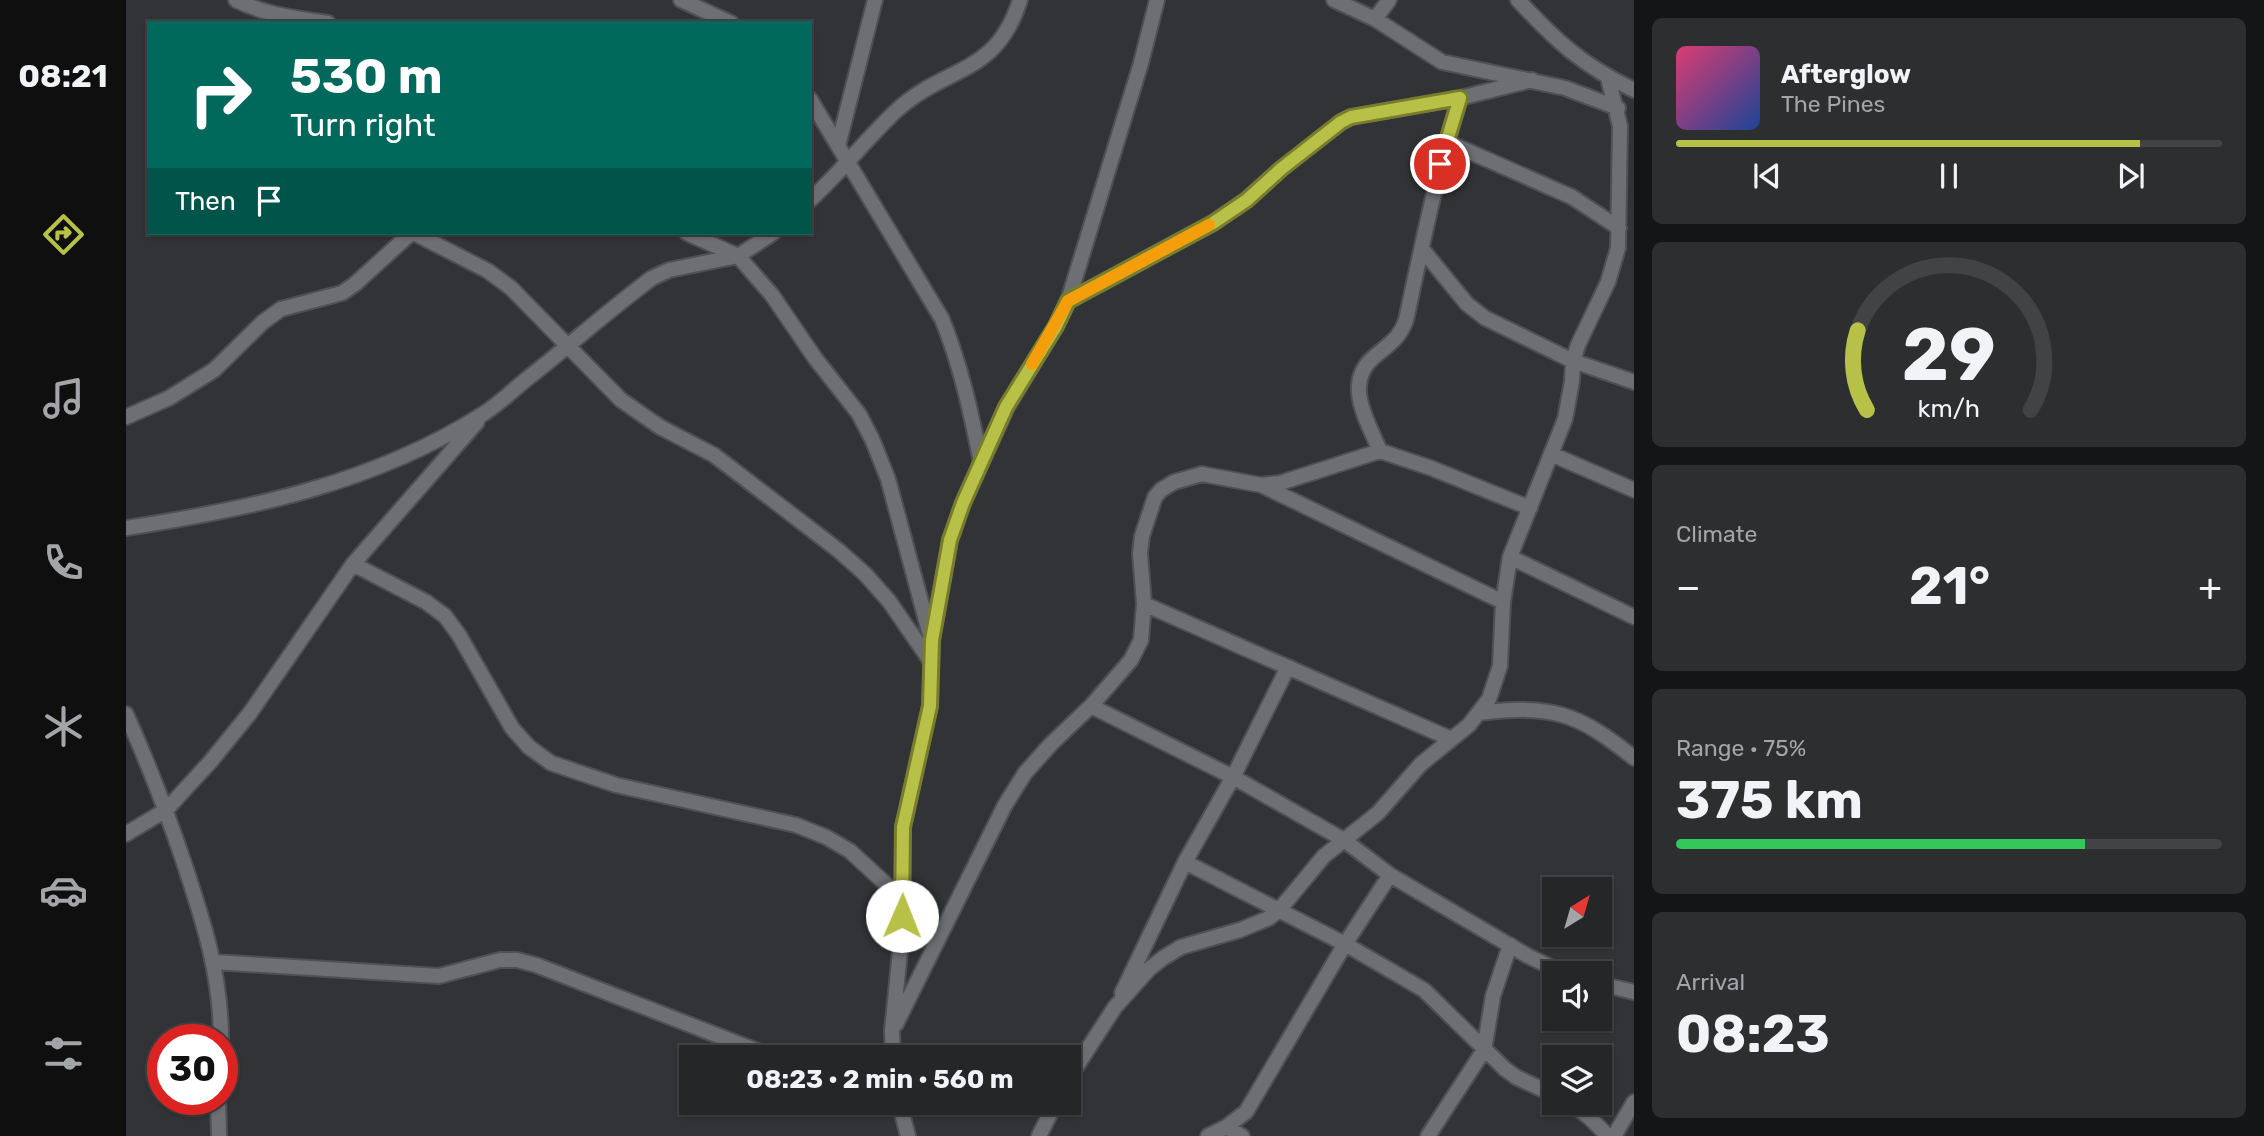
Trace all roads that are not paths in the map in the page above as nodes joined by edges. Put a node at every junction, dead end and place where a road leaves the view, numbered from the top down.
1 (236, 0) edge
2 (681, 0) edge
3 (875, 0) edge
4 (1020, 0) edge
5 (1157, 0) edge
6 (1334, 0) edge
7 (1389, 0) edge
8 (1518, 0) edge
9 (1375, 19) junction
10 (314, 21) edge
11 (727, 21) edge
12 (1608, 78) junction
13 (1532, 80) junction
14 (1634, 90) edge
15 (1460, 98) junction
16 (812, 102) edge
17 (1618, 108) junction
18 (1446, 141) junction
19 (838, 146) junction
20 (848, 161) junction
21 (812, 198) edge
22 (1619, 228) junction
23 (410, 235) edge
24 (416, 235) edge
25 (691, 235) edge
26 (771, 235) edge
27 (1422, 249) junction
28 (738, 256) junction
29 (1068, 301) junction
30 (569, 346) junction
31 (1573, 361) junction
32 (1634, 382) edge
33 (485, 413) junction
34 (126, 417) edge
35 (1380, 451) junction
36 (1551, 454) junction
37 (981, 462) junction
38 (1261, 485) junction
39 (1634, 489) edge
40 (1530, 508) junction
41 (126, 528) edge
42 (1510, 557) junction
43 (353, 564) junction
44 (1503, 601) junction
45 (1144, 604) junction
46 (1634, 617) edge
47 (932, 640) junction
48 (931, 662) junction
49 (1288, 667) junction
50 (1091, 706) junction
51 (1480, 713) junction
52 (126, 714) edge
53 (1451, 739) junction
54 (1634, 758) edge
55 (1233, 777) junction
56 (166, 810) junction
57 (126, 834) edge
58 (1344, 840) junction
59 (1185, 862) junction
60 (1390, 875) junction
61 (902, 899) junction
62 (1280, 909) junction
63 (1345, 944) junction
64 (1510, 946) junction
65 (215, 962) junction
66 (1542, 962) edge
67 (1612, 987) edge
68 (1634, 992) edge
69 (1115, 1007) junction
70 (221, 1024) edge
71 (892, 1031) junction
72 (742, 1045) edge
73 (893, 1045) edge
74 (1484, 1050) junction
75 (1081, 1059) edge
76 (1542, 1089) edge
77 (1634, 1102) edge
78 (218, 1115) edge
79 (901, 1115) edge
80 (1050, 1115) edge
81 (1586, 1115) edge
82 (1226, 1127) junction
83 (219, 1136) edge
84 (908, 1136) edge
85 (1039, 1136) edge
86 (1208, 1136) edge
87 (1242, 1136) edge
88 (1428, 1136) edge
89 (1608, 1136) edge
90 (1614, 1136) edge

1 - 10 street
2 - 11 street
3 - 19 street
4 - 20 street
5 - 29 street
6 - 9 street
7 - 9 street
8 - 12 street
9 - 13 street
12 - 14 street
12 - 17 street
13 - 15 street
13 - 17 street
15 - 18 street
15 - 29 street
16 - 19 street
17 - 22 street
18 - 22 street
18 - 27 street
19 - 20 street
20 - 21 street
20 - 37 street
22 - 31 street
23 - 34 street
24 - 30 street
25 - 28 street
26 - 28 street
27 - 31 street
27 - 35 street
28 - 30 street
28 - 47 street
29 - 37 street
30 - 33 street
30 - 48 street
31 - 32 street
31 - 36 street
33 - 41 street
33 - 43 street
35 - 38 street
35 - 40 street
36 - 39 street
36 - 40 street
37 - 47 street
38 - 44 street
38 - 45 street
40 - 42 street
42 - 44 street
42 - 46 street
43 - 56 street
43 - 61 street
44 - 51 street
45 - 49 street
45 - 50 street
47 - 48 street
48 - 61 street
49 - 53 street
49 - 55 street
50 - 55 street
50 - 71 street
51 - 53 street
51 - 54 street
52 - 56 street
53 - 58 street
55 - 58 street
55 - 59 street
56 - 57 street
56 - 65 street
58 - 60 street
58 - 62 street
59 - 62 street
59 - 69 street
60 - 63 street
60 - 64 street
61 - 71 street
62 - 63 street
62 - 69 street
63 - 74 street
63 - 82 street
64 - 66 street
64 - 74 street
65 - 70 street
65 - 72 street
67 - 68 street
69 - 75 street
71 - 73 street
74 - 76 street
74 - 88 street
77 - 90 street
78 - 83 street
79 - 84 street
80 - 85 street
81 - 89 street
82 - 86 street
82 - 87 street

